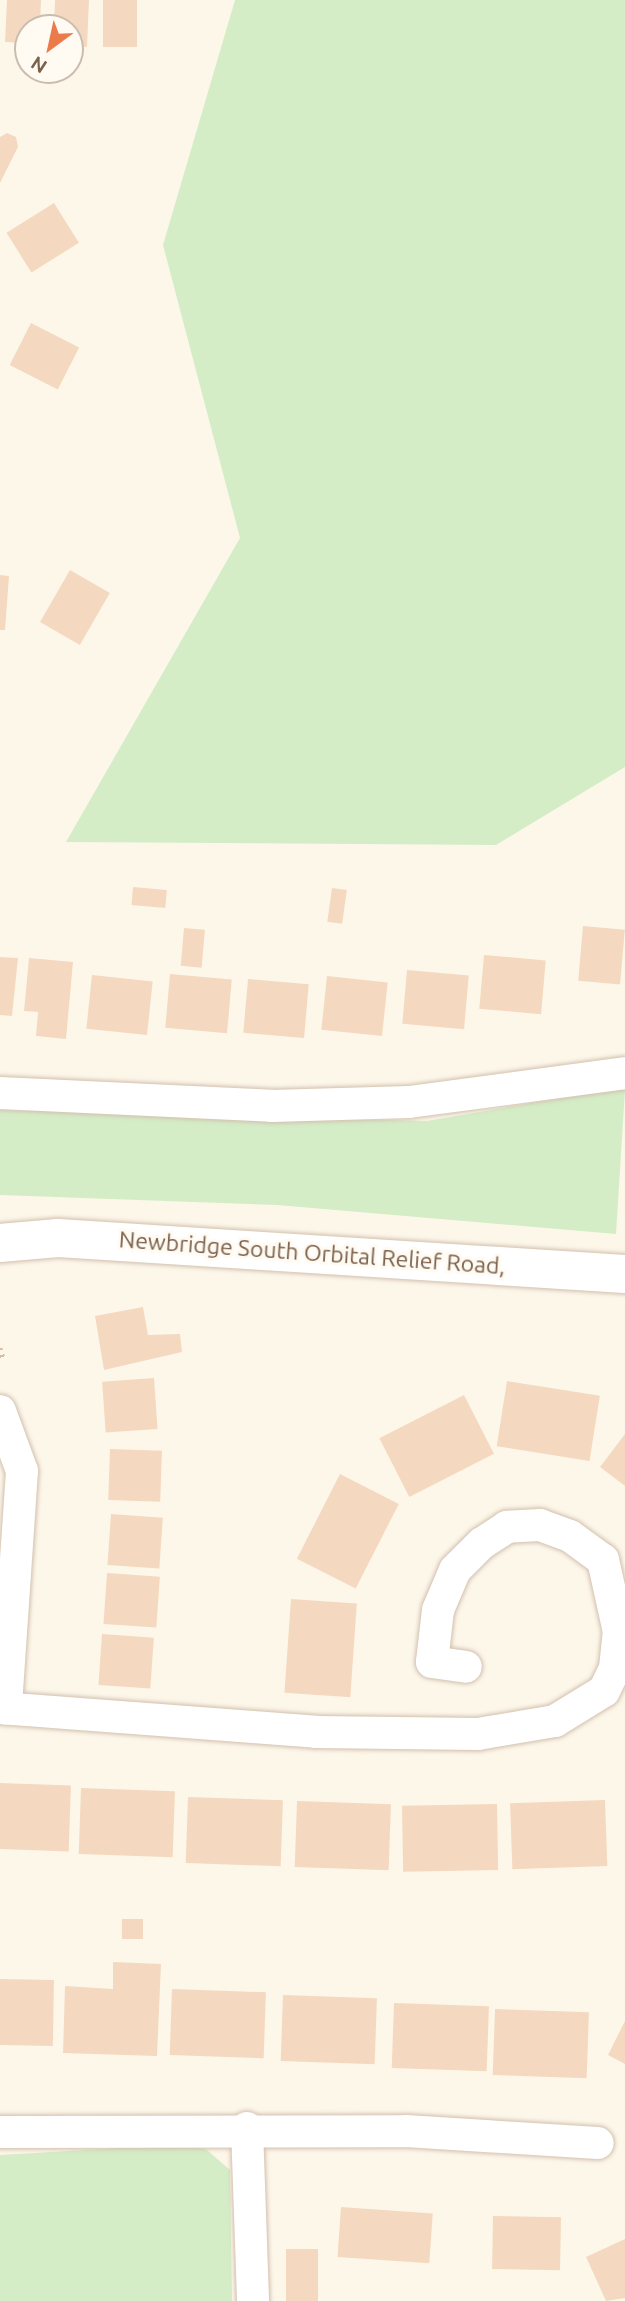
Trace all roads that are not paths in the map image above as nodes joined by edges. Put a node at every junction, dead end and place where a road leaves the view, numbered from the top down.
1 (625, 1073) edge
2 (0, 1093) edge
3 (0, 1243) edge
4 (625, 1274) edge
5 (0, 1411) edge
6 (466, 1667) dead end
7 (3, 1708) edge
8 (247, 2128) junction
9 (0, 2132) edge
10 (598, 2143) dead end
11 (253, 2301) edge

1 - 2 street
3 - 4 street, Newbridge South Orbital Relief Road,
5 - 7 street
6 - 7 street
8 - 9 street
8 - 10 street
8 - 11 street

